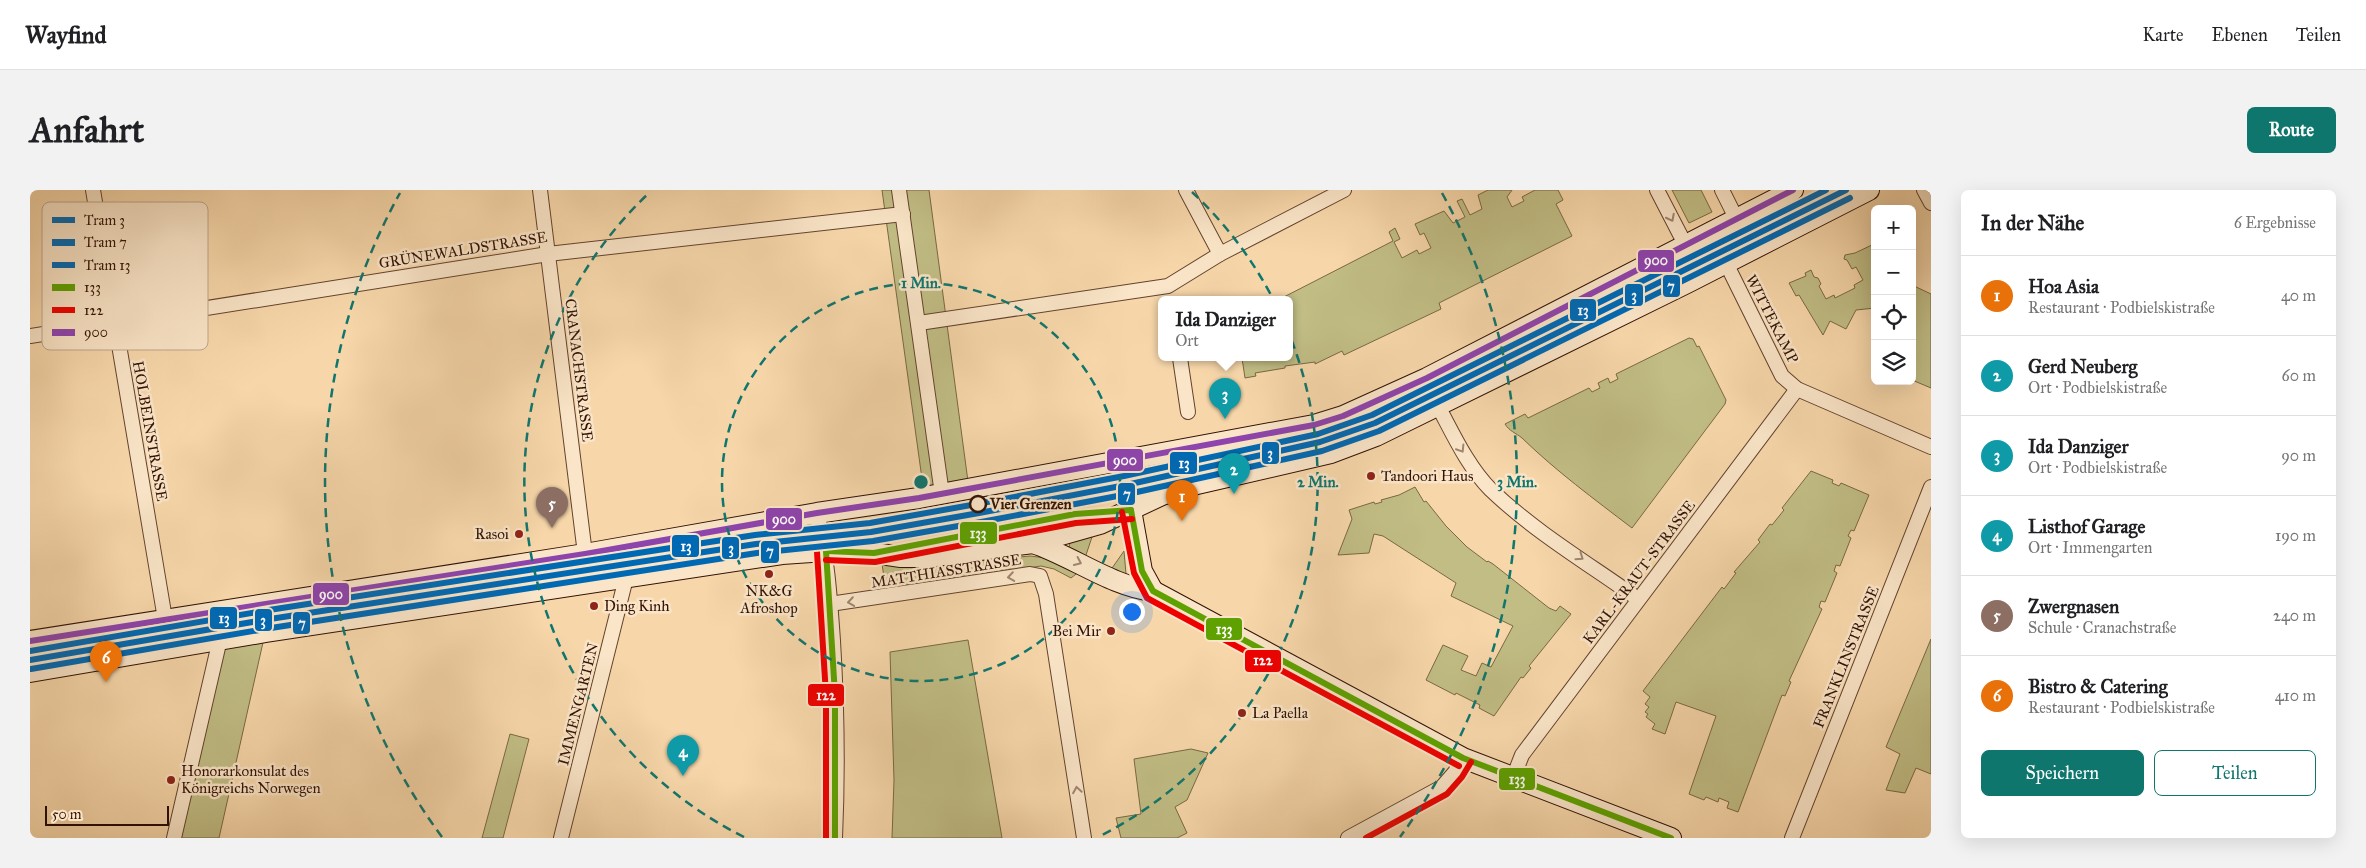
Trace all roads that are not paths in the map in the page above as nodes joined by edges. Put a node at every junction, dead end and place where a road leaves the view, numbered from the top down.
1 (540, 190) edge
2 (899, 190) edge
3 (1186, 190) edge
4 (1344, 190) edge
5 (1657, 190) edge
6 (1722, 190) edge
7 (1793, 190) edge
8 (1869, 190) edge
9 (1924, 190) edge
10 (1931, 203) edge
11 (903, 214) junction
12 (1736, 218) junction
13 (1686, 246) junction
14 (548, 254) junction
15 (1220, 254) junction
16 (1726, 263) junction
17 (1170, 293) edge
18 (208, 307) edge
19 (919, 323) junction
20 (120, 350) edge
21 (1180, 361) edge
22 (1797, 389) junction
23 (1438, 406) junction
24 (1188, 412) dead end
25 (1931, 446) edge
26 (1121, 460) junction
27 (1931, 487) edge
28 (942, 494) junction
29 (1131, 510) junction
30 (817, 513) junction
31 (1033, 543) junction
32 (826, 551) junction
33 (585, 554) junction
34 (626, 578) junction
35 (1153, 591) junction
36 (1638, 599) junction
37 (830, 604) junction
38 (165, 619) junction
39 (220, 639) junction
40 (30, 640) edge
41 (30, 672) edge
42 (1463, 758) junction
43 (1513, 778) junction
44 (174, 838) edge
45 (561, 838) edge
46 (835, 838) edge
47 (1084, 838) edge
48 (1348, 838) edge
49 (1671, 838) edge
50 (1792, 838) edge

1 - 14 street, CRANACHSTRASSE
2 - 11 street
3 - 15 street
4 - 15 street
5 -> 13 street
6 - 12 street
7 - 12 main road
8 - 16 main road
9 - 10 street
11 - 14 street, GRÜNEWALDSTRASSE
11 - 19 street
12 - 13 main road
12 - 16 street
13 - 16 street
13 - 26 main road
14 - 18 street, GRÜNEWALDSTRASSE
14 - 33 street, CRANACHSTRASSE
15 - 17 street
16 - 22 street, WITTEKAMP
16 - 23 main road
17 - 19 street
19 - 28 street
20 - 38 street, HOLBEINSTRASSE
21 - 24 street
22 - 25 street, WITTEKAMP
22 - 36 street, KARL-KRAUT-STRASSE
23 - 29 main road
23 -> 36 street
26 - 28 main road
26 - 29 street
27 - 50 street, FRANKLINSTRASSE
28 - 30 main road
29 - 31 main road
29 - 35 main road
30 - 32 street
30 - 33 main road
31 - 32 main road
31 -> 35 main road
32 - 34 main road
32 - 37 street
33 - 38 main road
34 - 39 main road
34 - 45 street, IMMENGARTEN
35 - 42 main road
36 - 43 street, KARL-KRAUT-STRASSE
37 - 46 street
47 -> 37 street, MATTHIASSTRASSE
38 - 40 main road
39 - 41 main road
39 - 44 street
42 - 43 main road
42 - 48 street
43 - 49 main road

